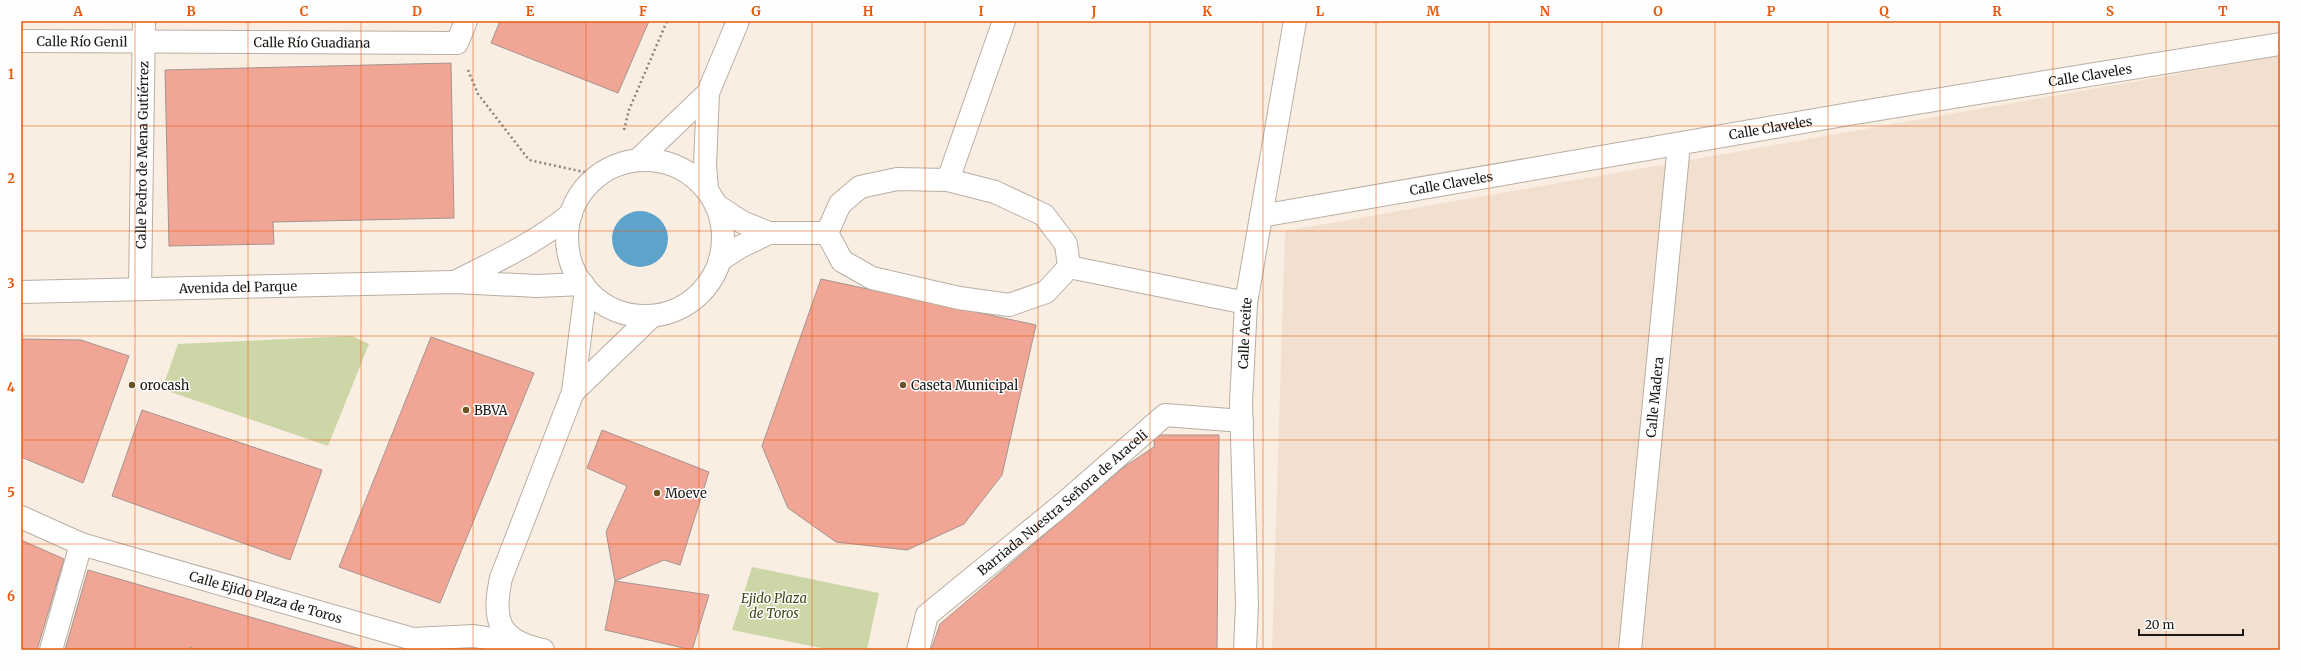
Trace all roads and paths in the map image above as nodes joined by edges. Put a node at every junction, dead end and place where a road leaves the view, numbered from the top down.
1 (144, 21) edge
2 (466, 21) edge
3 (666, 21) edge
4 (738, 21) edge
5 (1004, 21) edge
6 (1295, 21) edge
7 (21, 41) edge
8 (144, 42) junction
9 (457, 43) junction
10 (2280, 44) edge
11 (708, 93) junction
12 (628, 110) dead end
13 (1679, 144) junction
14 (638, 160) junction
15 (598, 175) junction
16 (948, 180) junction
17 (711, 197) junction
18 (571, 214) junction
19 (1261, 216) junction
20 (769, 233) junction
21 (827, 233) junction
22 (720, 260) junction
23 (1069, 267) junction
24 (454, 282) junction
25 (585, 286) junction
26 (140, 289) junction
27 (21, 292) edge
28 (1246, 303) junction
29 (652, 316) junction
30 (573, 392) junction
31 (1242, 421) junction
32 (21, 517) edge
33 (81, 544) junction
34 (500, 625) junction
35 (469, 643) edge
36 (518, 643) junction
37 (51, 650) edge
38 (543, 650) edge
39 (918, 650) edge
40 (1245, 650) edge
41 (1630, 650) edge

1 - 8 street, Calle Pedro de Mena Gutiérrez
2 - 9 street
3 - 12 path
4 - 11 street
5 - 16 street
6 - 19 street, Calle Aceite
7 - 8 street, Calle Río Genil
8 - 9 street, Calle Río Guadiana
8 - 26 street, Calle Pedro de Mena Gutiérrez
9 - 15 path
10 - 13 street, Calle Claveles
11 - 14 street
11 - 17 street
13 - 19 street, Calle Claveles
13 - 41 street, Calle Madera
14 - 15 street
14 - 17 street
15 - 18 street
16 - 21 street
16 - 23 street
17 - 20 street
17 - 22 street
18 - 24 street, Avenida del Parque
18 - 25 street
19 - 28 street, Calle Aceite
20 - 21 street
20 - 22 street
21 - 23 street
22 - 29 street
23 - 28 street
24 - 25 street, Avenida del Parque
24 - 26 street, Avenida del Parque
25 - 29 street
25 - 30 street
26 - 27 street, Avenida del Parque
28 - 31 street, Calle Aceite
29 - 30 street
30 - 34 street
31 - 39 street, Barriada Nuestra Señora de Araceli
31 - 40 street, Calle Aceite
32 - 33 street, Calle Ejido Plaza de Toros
33 - 35 street, Calle Ejido Plaza de Toros
33 - 37 street
34 - 35 street
34 - 36 street, Calle Ejido Plaza de Toros
35 - 36 street, Calle Ejido Plaza de Toros
36 - 38 street, Calle Ejido Plaza de Toros

